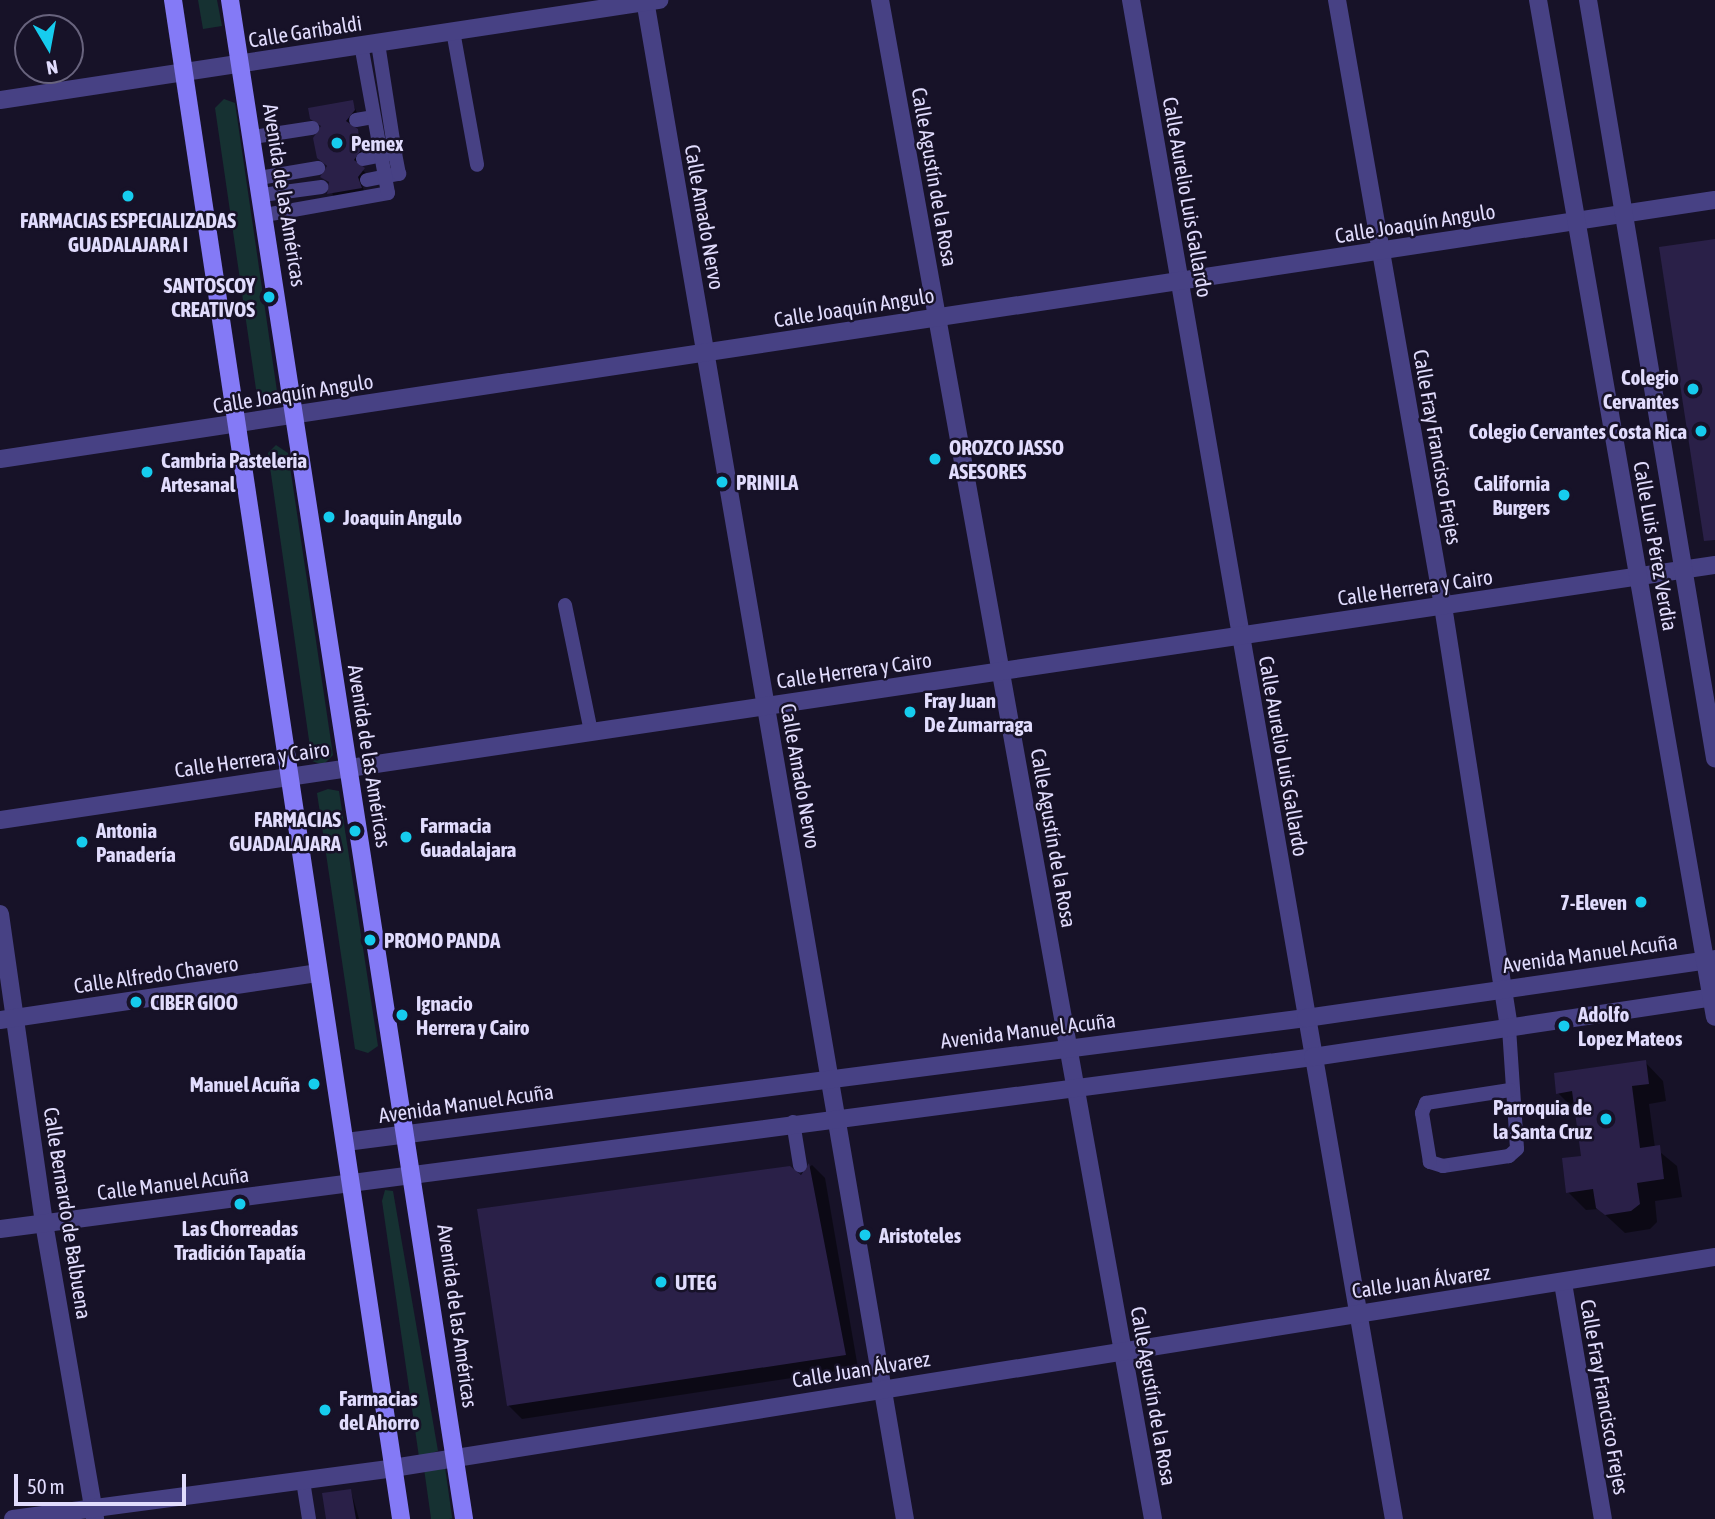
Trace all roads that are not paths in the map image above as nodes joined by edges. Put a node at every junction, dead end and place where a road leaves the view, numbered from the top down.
1 (173, 0) edge
2 (230, 0) edge
3 (880, 0) edge
4 (1131, 0) edge
5 (1337, 0) edge
6 (1538, 0) edge
7 (1588, 0) edge
8 (650, 1) edge
9 (453, 31) junction
10 (369, 44) junction
11 (242, 63) junction
12 (184, 72) junction
13 (0, 100) edge
14 (373, 117) junction
15 (356, 120) dead end
16 (312, 128) dead end
17 (253, 137) junction
18 (388, 155) junction
19 (363, 159) dead end
20 (477, 165) dead end
21 (318, 168) dead end
22 (385, 177) junction
23 (367, 180) dead end
24 (260, 187) junction
25 (321, 187) dead end
26 (1715, 200) edge
27 (1623, 214) junction
28 (265, 215) junction
29 (1576, 221) junction
30 (1381, 251) junction
31 (1179, 281) junction
32 (937, 317) junction
33 (705, 353) junction
34 (296, 414) junction
35 (238, 425) junction
36 (0, 459) edge
37 (1715, 565) edge
38 (1683, 570) junction
39 (1638, 577) junction
40 (565, 605) dead end
41 (1443, 606) junction
42 (1241, 636) junction
43 (1001, 671) junction
44 (766, 706) junction
45 (591, 732) junction
46 (1715, 758) edge
47 (349, 768) junction
48 (291, 776) junction
49 (0, 820) edge
50 (0, 914) edge
51 (1710, 960) edge
52 (319, 973) junction
53 (1503, 988) junction
54 (1713, 998) edge
55 (1715, 1017) edge
56 (1306, 1018) junction
57 (8, 1019) edge
58 (1509, 1028) junction
59 (1068, 1048) junction
60 (1313, 1057) junction
61 (830, 1078) junction
62 (1074, 1086) junction
63 (1510, 1090) junction
64 (837, 1118) junction
65 (793, 1122) junction
66 (407, 1134) junction
67 (346, 1142) junction
68 (800, 1165) dead end
69 (414, 1175) junction
70 (352, 1182) junction
71 (44, 1223) junction
72 (0, 1229) edge
73 (1715, 1258) edge
74 (1563, 1283) junction
75 (1358, 1314) junction
76 (1123, 1351) junction
77 (882, 1388) junction
78 (456, 1458) junction
79 (393, 1468) junction
80 (303, 1481) junction
81 (94, 1514) edge
82 (13, 1519) edge
83 (309, 1519) edge
84 (401, 1519) edge
85 (464, 1519) edge
86 (905, 1519) edge
87 (1153, 1519) edge
88 (1394, 1519) edge
89 (1603, 1519) edge

1 - 12 main road
2 - 11 main road, Avenida de las Américas
3 - 32 street, Calle Agustín de la Rosa
4 - 31 street, Calle Aurelio Luis Gallardo
5 - 30 street, Calle Fray Francisco Frejes
6 - 29 street, Calle Luis Pérez Verdia
7 - 27 street, Calle Luis Pérez Verdia
8 - 9 street, Calle Garibaldi
8 - 33 street, Calle Amado Nervo
9 - 10 street, Calle Garibaldi
9 - 20 lane
10 - 11 street, Calle Garibaldi
10 - 14 lane
10 - 18 lane
11 - 12 street, Calle Garibaldi
11 - 17 main road, Avenida de las Américas
12 - 13 street, Calle Garibaldi
12 - 35 main road
14 - 15 lane
14 - 18 lane
16 - 17 lane
17 - 24 main road, Avenida de las Américas
18 - 19 lane
18 - 22 lane
21 - 24 lane
22 - 23 lane
22 - 28 lane
24 - 25 lane
24 - 28 main road, Avenida de las Américas
26 - 27 street, Calle Joaquín Angulo
27 - 29 street, Calle Joaquín Angulo
27 - 38 street, Calle Luis Pérez Verdia
28 - 34 main road, Avenida de las Américas
29 - 30 street, Calle Joaquín Angulo
29 - 39 street, Calle Luis Pérez Verdia
30 - 31 street, Calle Joaquín Angulo
30 - 41 street, Calle Fray Francisco Frejes
31 - 32 street, Calle Joaquín Angulo
31 - 42 street, Calle Aurelio Luis Gallardo
32 - 33 street, Calle Joaquín Angulo
32 - 43 street, Calle Agustín de la Rosa
33 - 34 street, Calle Joaquín Angulo
33 - 44 street, Calle Amado Nervo
34 - 35 street, Calle Joaquín Angulo
34 - 47 main road, Avenida de las Américas
35 - 36 street, Calle Joaquín Angulo
35 - 48 main road
37 - 38 street, Calle Herrera y Cairo
38 - 39 street, Calle Herrera y Cairo
38 - 46 street, Calle Luis Pérez Verdia
39 - 41 street, Calle Herrera y Cairo
39 - 51 street, Calle Luis Pérez Verdia
40 - 45 lane
41 - 42 street, Calle Herrera y Cairo
41 - 53 street, Calle Fray Francisco Frejes
42 - 43 street, Calle Herrera y Cairo
42 - 56 street, Calle Aurelio Luis Gallardo
43 - 44 street, Calle Herrera y Cairo
43 - 59 street, Calle Agustín de la Rosa
44 - 45 street, Calle Herrera y Cairo
44 - 61 street, Calle Amado Nervo
45 - 47 street, Calle Herrera y Cairo
47 - 48 street, Calle Herrera y Cairo
47 - 66 main road, Avenida de las Américas
48 - 49 street, Calle Herrera y Cairo
48 - 52 main road
50 - 57 street, Calle Bernardo de Balbuena
51 - 53 street, Avenida Manuel Acuña
51 - 54 street, Calle Luis Pérez Verdia
52 - 57 street, Calle Alfredo Chavero
52 - 67 main road
53 - 56 street, Avenida Manuel Acuña
53 - 58 street, Calle Fray Francisco Frejes
54 - 55 street, Calle Luis Pérez Verdia
54 - 58 street
56 - 59 street, Avenida Manuel Acuña
56 - 60 street, Calle Aurelio Luis Gallardo
57 - 71 street, Calle Bernardo de Balbuena
58 - 60 street
58 - 63 lane
59 - 61 street, Avenida Manuel Acuña
59 - 62 street, Calle Agustín de la Rosa
60 - 62 street
60 - 75 street, Calle Aurelio Luis Gallardo
61 - 64 street, Calle Amado Nervo
61 - 66 street, Avenida Manuel Acuña
62 - 64 street
62 - 76 street, Calle Agustín de la Rosa
63 - 63 lane
64 - 65 street
64 - 77 street, Calle Amado Nervo
65 - 68 lane
65 - 69 street
66 - 67 street, Avenida Manuel Acuña
66 - 69 main road, Avenida de las Américas
67 - 70 main road
69 - 70 street
69 - 78 main road, Avenida de las Américas
70 - 71 street, Calle Manuel Acuña
70 - 79 main road
71 - 72 street, Calle Manuel Acuña
71 - 81 street, Calle Bernardo de Balbuena
73 - 74 street, Calle Juan Álvarez
74 - 75 street, Calle Juan Álvarez
74 - 89 street, Calle Fray Francisco Frejes
75 - 76 street, Calle Juan Álvarez
75 - 88 street, Calle Aurelio Luis Gallardo
76 - 77 street, Calle Juan Álvarez
76 - 87 street, Calle Agustín de la Rosa
77 - 78 street, Calle Juan Álvarez
77 - 86 street, Calle Amado Nervo
78 - 79 street, Calle Juan Álvarez
78 - 85 main road, Avenida de las Américas
79 - 80 street, Calle Juan Álvarez
79 - 84 main road
80 - 81 street, Calle Juan Álvarez
80 - 83 lane
81 - 82 street, Calle Juan Álvarez

